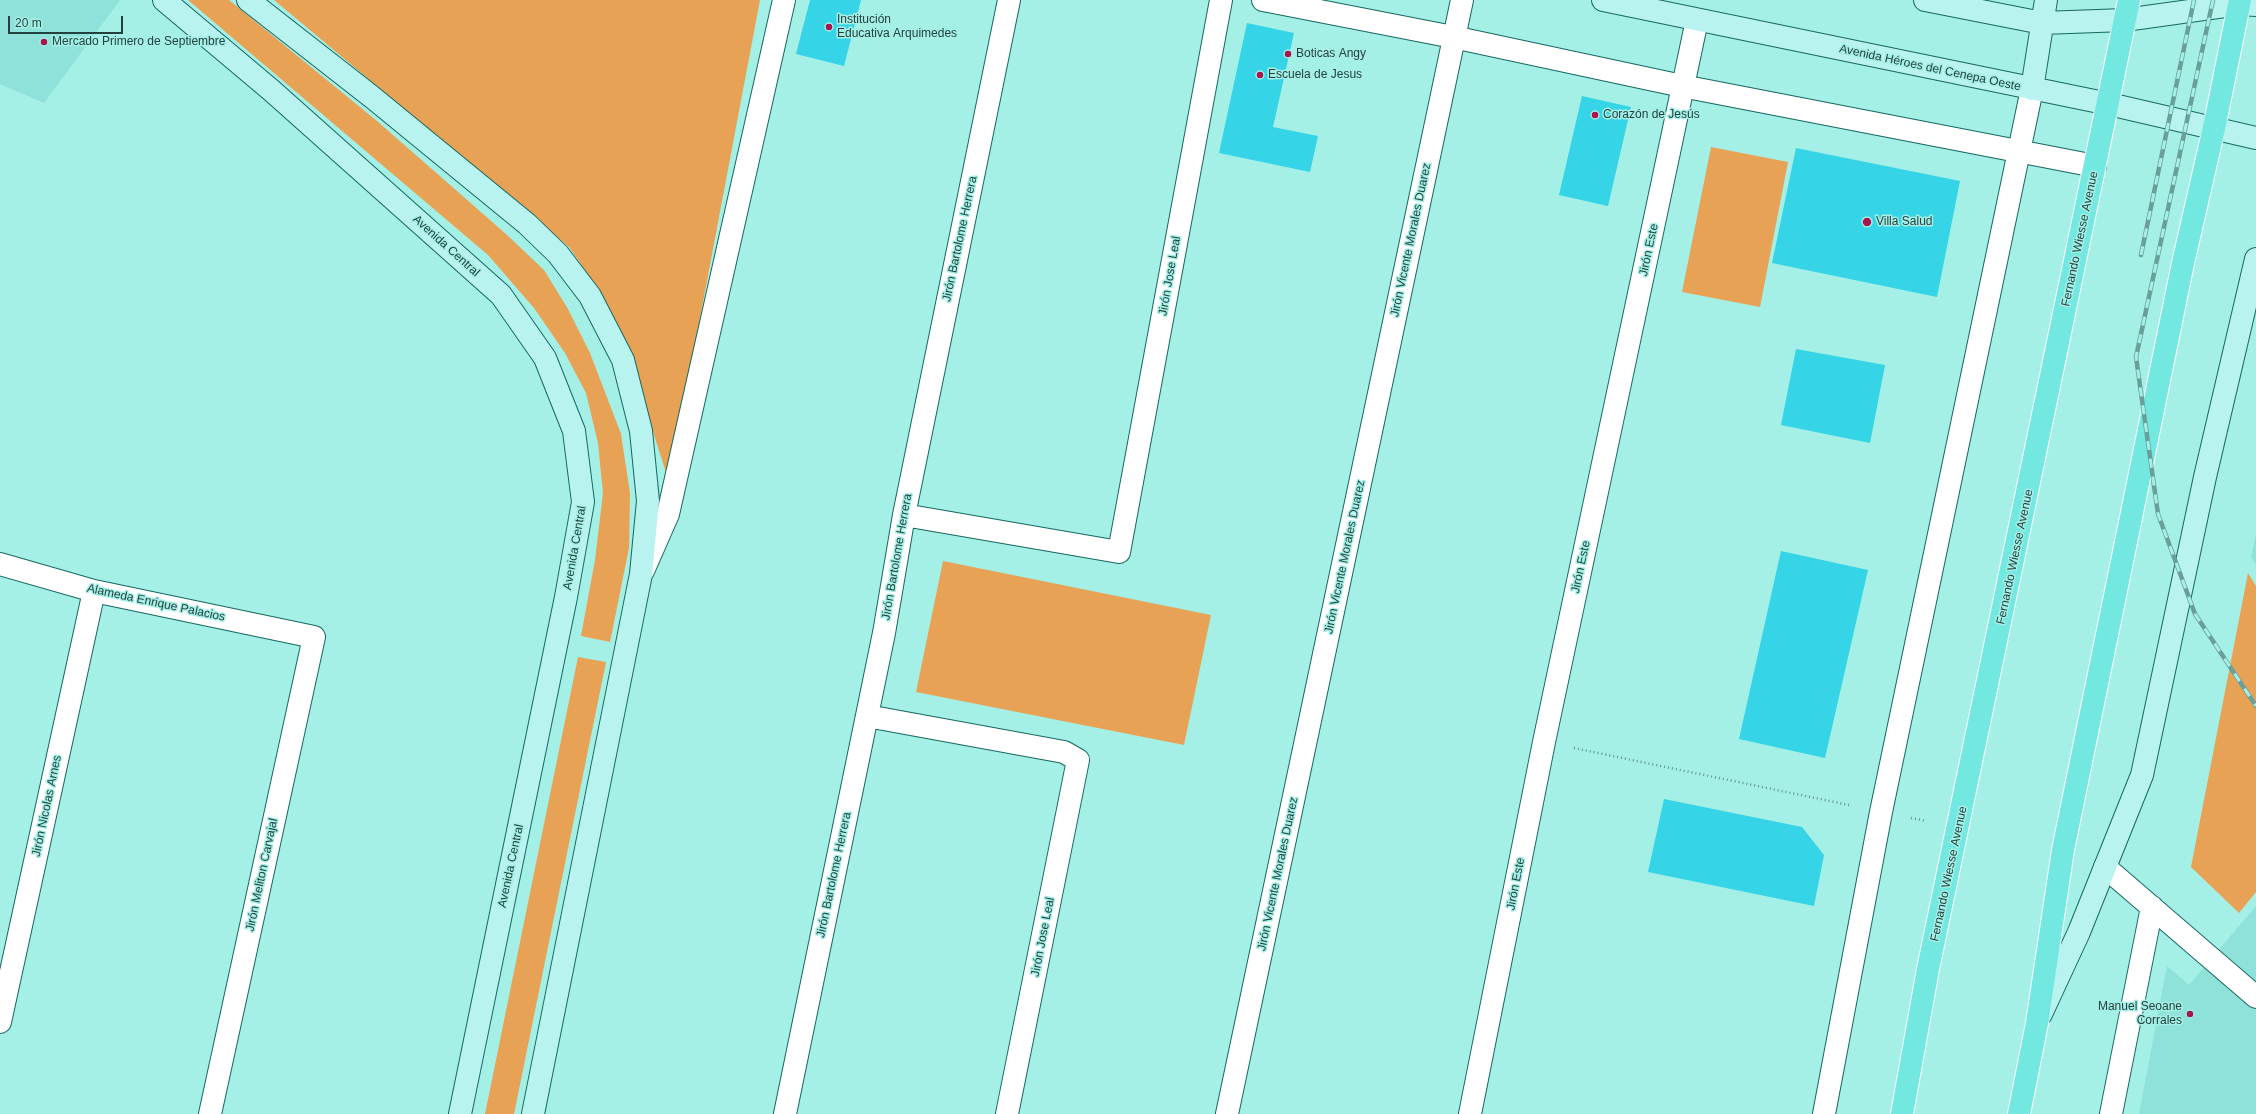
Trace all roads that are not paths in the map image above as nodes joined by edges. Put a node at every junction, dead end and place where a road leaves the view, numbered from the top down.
1 (164, 0) edge
2 (248, 0) edge
3 (784, 0) edge
4 (1009, 0) edge
5 (1221, 0) edge
6 (1263, 0) edge
7 (1462, 0) edge
8 (1603, 0) edge
9 (1925, 0) edge
10 (2046, 0) edge
11 (2245, 3) edge
12 (2127, 10) edge
13 (1696, 20) junction
14 (2042, 23) junction
15 (1453, 37) junction
16 (1682, 86) junction
17 (2032, 89) junction
18 (2109, 104) junction
19 (2214, 128) junction
20 (2256, 138) edge
21 (2018, 152) junction
22 (2095, 166) junction
23 (2256, 259) edge
24 (904, 515) junction
25 (0, 564) edge
26 (641, 574) junction
27 (94, 591) junction
28 (314, 637) joint
29 (867, 716) junction
30 (2105, 867) junction
31 (2152, 907) junction
32 (2256, 997) edge
33 (0, 1022) edge
34 (2037, 1022) junction
35 (210, 1114) edge
36 (460, 1114) edge
37 (533, 1114) edge
38 (785, 1114) edge
39 (1007, 1114) edge
40 (1227, 1114) edge
41 (1470, 1114) edge
42 (1824, 1114) edge
43 (1902, 1114) edge
44 (2019, 1114) edge
45 (2111, 1114) edge

1 - 36 main road, Avenida Central
2 - 26 main road
3 - 26 street
4 - 24 street, Jirón Bartolome Herrera
5 - 24 street, Jirón Jose Leal
6 - 15 street
7 - 15 street, Jirón Vicente Morales Duarez
8 - 13 main road, Avenida Héroes del Cenepa Oeste
9 - 14 main road
10 - 14 main road
11 - 12 main road
11 - 19 main road
12 - 14 main road
12 - 18 main road, Fernando Wiesse Avenue
13 - 16 street, Jirón Este
13 - 17 main road, Avenida Héroes del Cenepa Oeste
14 - 17 main road
15 - 16 street
15 - 40 street, Jirón Vicente Morales Duarez
16 - 21 street
16 - 41 street, Jirón Este
17 - 18 main road, Avenida Héroes del Cenepa Oeste
17 - 21 street
18 - 19 main road, Avenida Héroes del Cenepa Oeste
18 - 22 main road, Fernando Wiesse Avenue
19 - 20 main road, Avenida Héroes del Cenepa Oeste
19 - 34 main road
21 - 22 street
21 - 42 street
22 - 43 main road, Fernando Wiesse Avenue
23 - 30 main road
24 - 29 street, Jirón Bartolome Herrera
25 - 27 street, Alameda Enrique Palacios
26 - 37 main road
27 - 28 street, Alameda Enrique Palacios
27 - 33 street, Jirón Nicolas Arnes
28 - 35 street, Jirón Meliton Carvajal
29 - 38 street, Jirón Bartolome Herrera
29 - 39 street, Jirón Jose Leal
30 - 31 street
30 - 34 main road
31 - 32 street
31 - 45 street
34 - 44 main road

